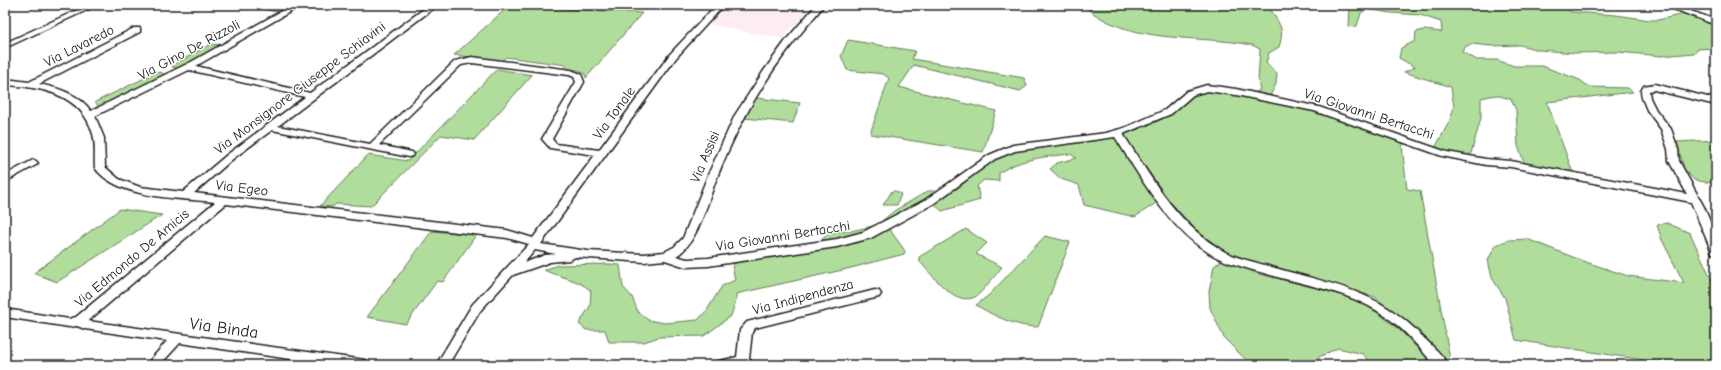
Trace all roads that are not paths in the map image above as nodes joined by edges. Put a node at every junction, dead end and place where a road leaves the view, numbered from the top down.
1 (94, 5) edge
2 (298, 5) edge
3 (434, 5) edge
4 (579, 5) edge
5 (625, 5) edge
6 (720, 5) edge
7 (820, 5) edge
8 (1667, 5) edge
9 (1716, 23) edge
10 (138, 30) dead end
11 (5, 46) edge
12 (189, 67) junction
13 (5, 82) edge
14 (32, 84) junction
15 (312, 96) junction
16 (1716, 102) edge
17 (90, 116) junction
18 (270, 127) junction
19 (1117, 133) junction
20 (372, 147) junction
21 (602, 153) junction
22 (409, 154) dead end
23 (32, 163) dead end
24 (5, 179) edge
25 (185, 196) junction
26 (1694, 199) junction
27 (224, 200) junction
28 (534, 244) junction
29 (1716, 250) edge
30 (588, 255) junction
31 (666, 256) junction
32 (510, 272) junction
33 (875, 294) dead end
34 (5, 313) edge
35 (79, 321) junction
36 (178, 338) junction
37 (746, 363) edge
38 (152, 365) edge
39 (365, 365) edge
40 (442, 365) edge
41 (719, 365) edge
42 (1442, 365) edge

1 - 11 street
2 - 12 street, Via Gino De Rizzoli
3 - 15 street, Via Monsignore Giuseppe Schiavini
4 - 5 street
6 - 21 street, Via Tonale
7 - 31 street, Via Assisi
8 - 9 street
10 - 14 street, Via Lavaredo
12 - 15 street
12 - 17 street, Via Gino De Rizzoli
13 - 14 street, Via Egeo
14 - 17 street, Via Egeo
15 - 18 street, Via Monsignore Giuseppe Schiavini
16 - 26 street
17 - 25 street, Via Egeo
18 - 20 street
18 - 25 street, Via Monsignore Giuseppe Schiavini
19 - 26 street, Via Giovanni Bertacchi
19 - 31 street, Via Giovanni Bertacchi
19 - 42 street
20 - 21 street
20 - 22 street
21 - 28 street, Via Tonale
23 - 24 street
25 - 27 street, Via Egeo
26 - 29 street
27 - 28 street, Via Egeo
27 - 35 street, Via Edmondo De Amicis
28 - 30 street, Via Assisi
28 - 32 street, Via Tonale
30 - 31 street, Via Assisi
30 - 32 street, Via Assisi
32 - 40 street, Via Tonale
33 - 37 street, Via Indipendenza
34 - 35 street, Via Edmondo De Amicis
35 - 36 street, Via Binda
36 - 38 street
36 - 39 street, Via Binda
37 - 41 street, Via Indipendenza

